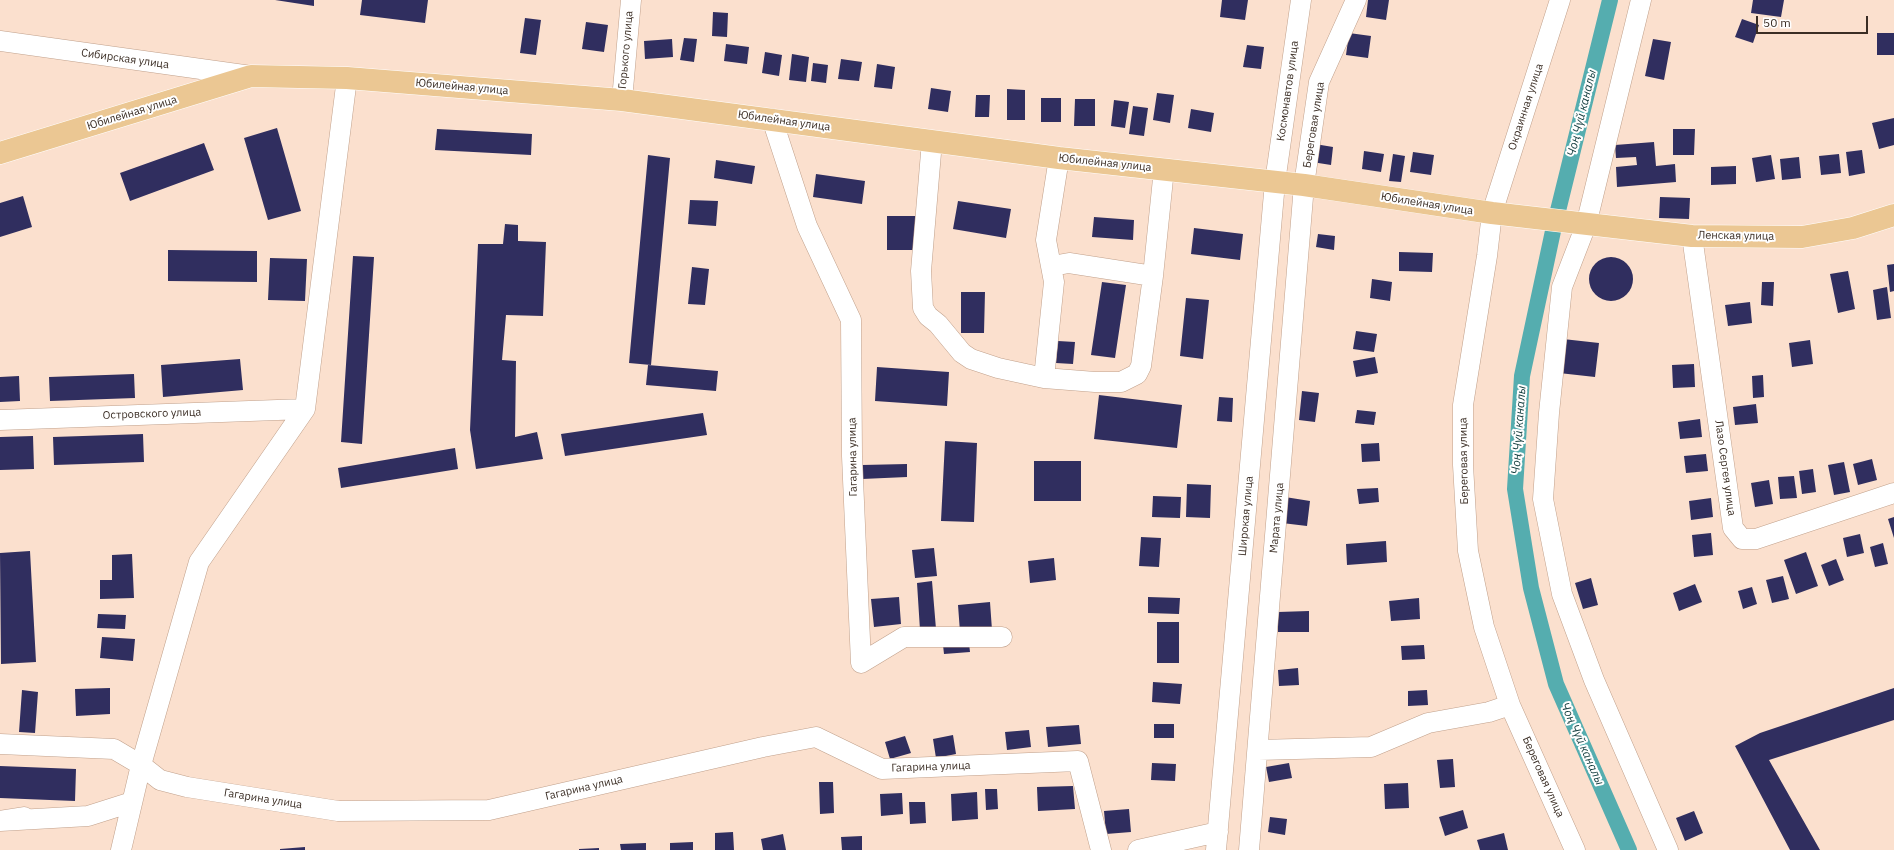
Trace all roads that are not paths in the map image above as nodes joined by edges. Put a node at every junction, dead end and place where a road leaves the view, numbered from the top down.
1 (631, 0) edge
2 (1301, 0) edge
3 (1356, 0) edge
4 (1560, 0) edge
5 (1642, 1) edge
6 (0, 41) edge
7 (251, 76) junction
8 (347, 78) junction
9 (622, 100) junction
10 (772, 119) junction
11 (932, 141) junction
12 (0, 153) edge
13 (1060, 158) junction
14 (1164, 169) junction
15 (1275, 182) junction
16 (1304, 185) junction
17 (1495, 214) junction
18 (1894, 215) edge
19 (1581, 224) junction
20 (1692, 236) junction
21 (1052, 266) junction
22 (1153, 276) junction
23 (1044, 378) junction
24 (304, 409) junction
25 (0, 420) edge
26 (1894, 493) edge
27 (1002, 637) dead end
28 (1510, 705) junction
29 (0, 744) edge
30 (1258, 750) junction
31 (141, 765) junction
32 (132, 802) junction
33 (24, 817) dead end
34 (1217, 841) edge
35 (121, 850) edge
36 (1101, 850) edge
37 (1138, 850) edge
38 (1249, 850) edge
39 (1576, 850) edge
40 (1668, 850) edge

1 - 9 street, Горького улица
2 - 15 street, Космонавтов улица
3 - 16 street, Береговая улица
4 - 17 street, Окраинная улица
5 - 19 street
6 - 7 street, Сибирская улица
7 - 8 main road, Юбилейная улица
7 - 12 main road, Юбилейная улица
8 - 9 main road, Юбилейная улица
8 - 24 street
9 - 10 main road, Юбилейная улица
10 - 11 main road, Юбилейная улица
10 - 27 street, Гагарина улица
11 - 13 main road, Юбилейная улица
11 - 23 street
13 - 14 main road, Юбилейная улица
13 - 21 street
14 - 15 main road, Юбилейная улица
14 - 22 street
15 - 16 main road, Юбилейная улица
15 - 34 street, Широкая улица
16 - 17 main road, Юбилейная улица
16 - 30 street, Марата улица
17 - 19 main road, Юбилейная улица
17 - 28 street, Береговая улица
18 - 20 main road, Ленская улица
19 - 20 main road, Ленская улица
19 - 40 street
20 - 26 street, Лазо Сергея улица
21 - 22 street
21 - 23 street
22 - 23 street
24 - 25 street, Островского улица
24 - 31 street
28 - 30 street
28 - 39 street, Береговая улица
29 - 31 street, Гагарина улица
30 - 38 street, Марата улица
31 - 32 street
31 - 36 street, Гагарина улица
32 - 33 street
32 - 35 street
34 - 37 street

